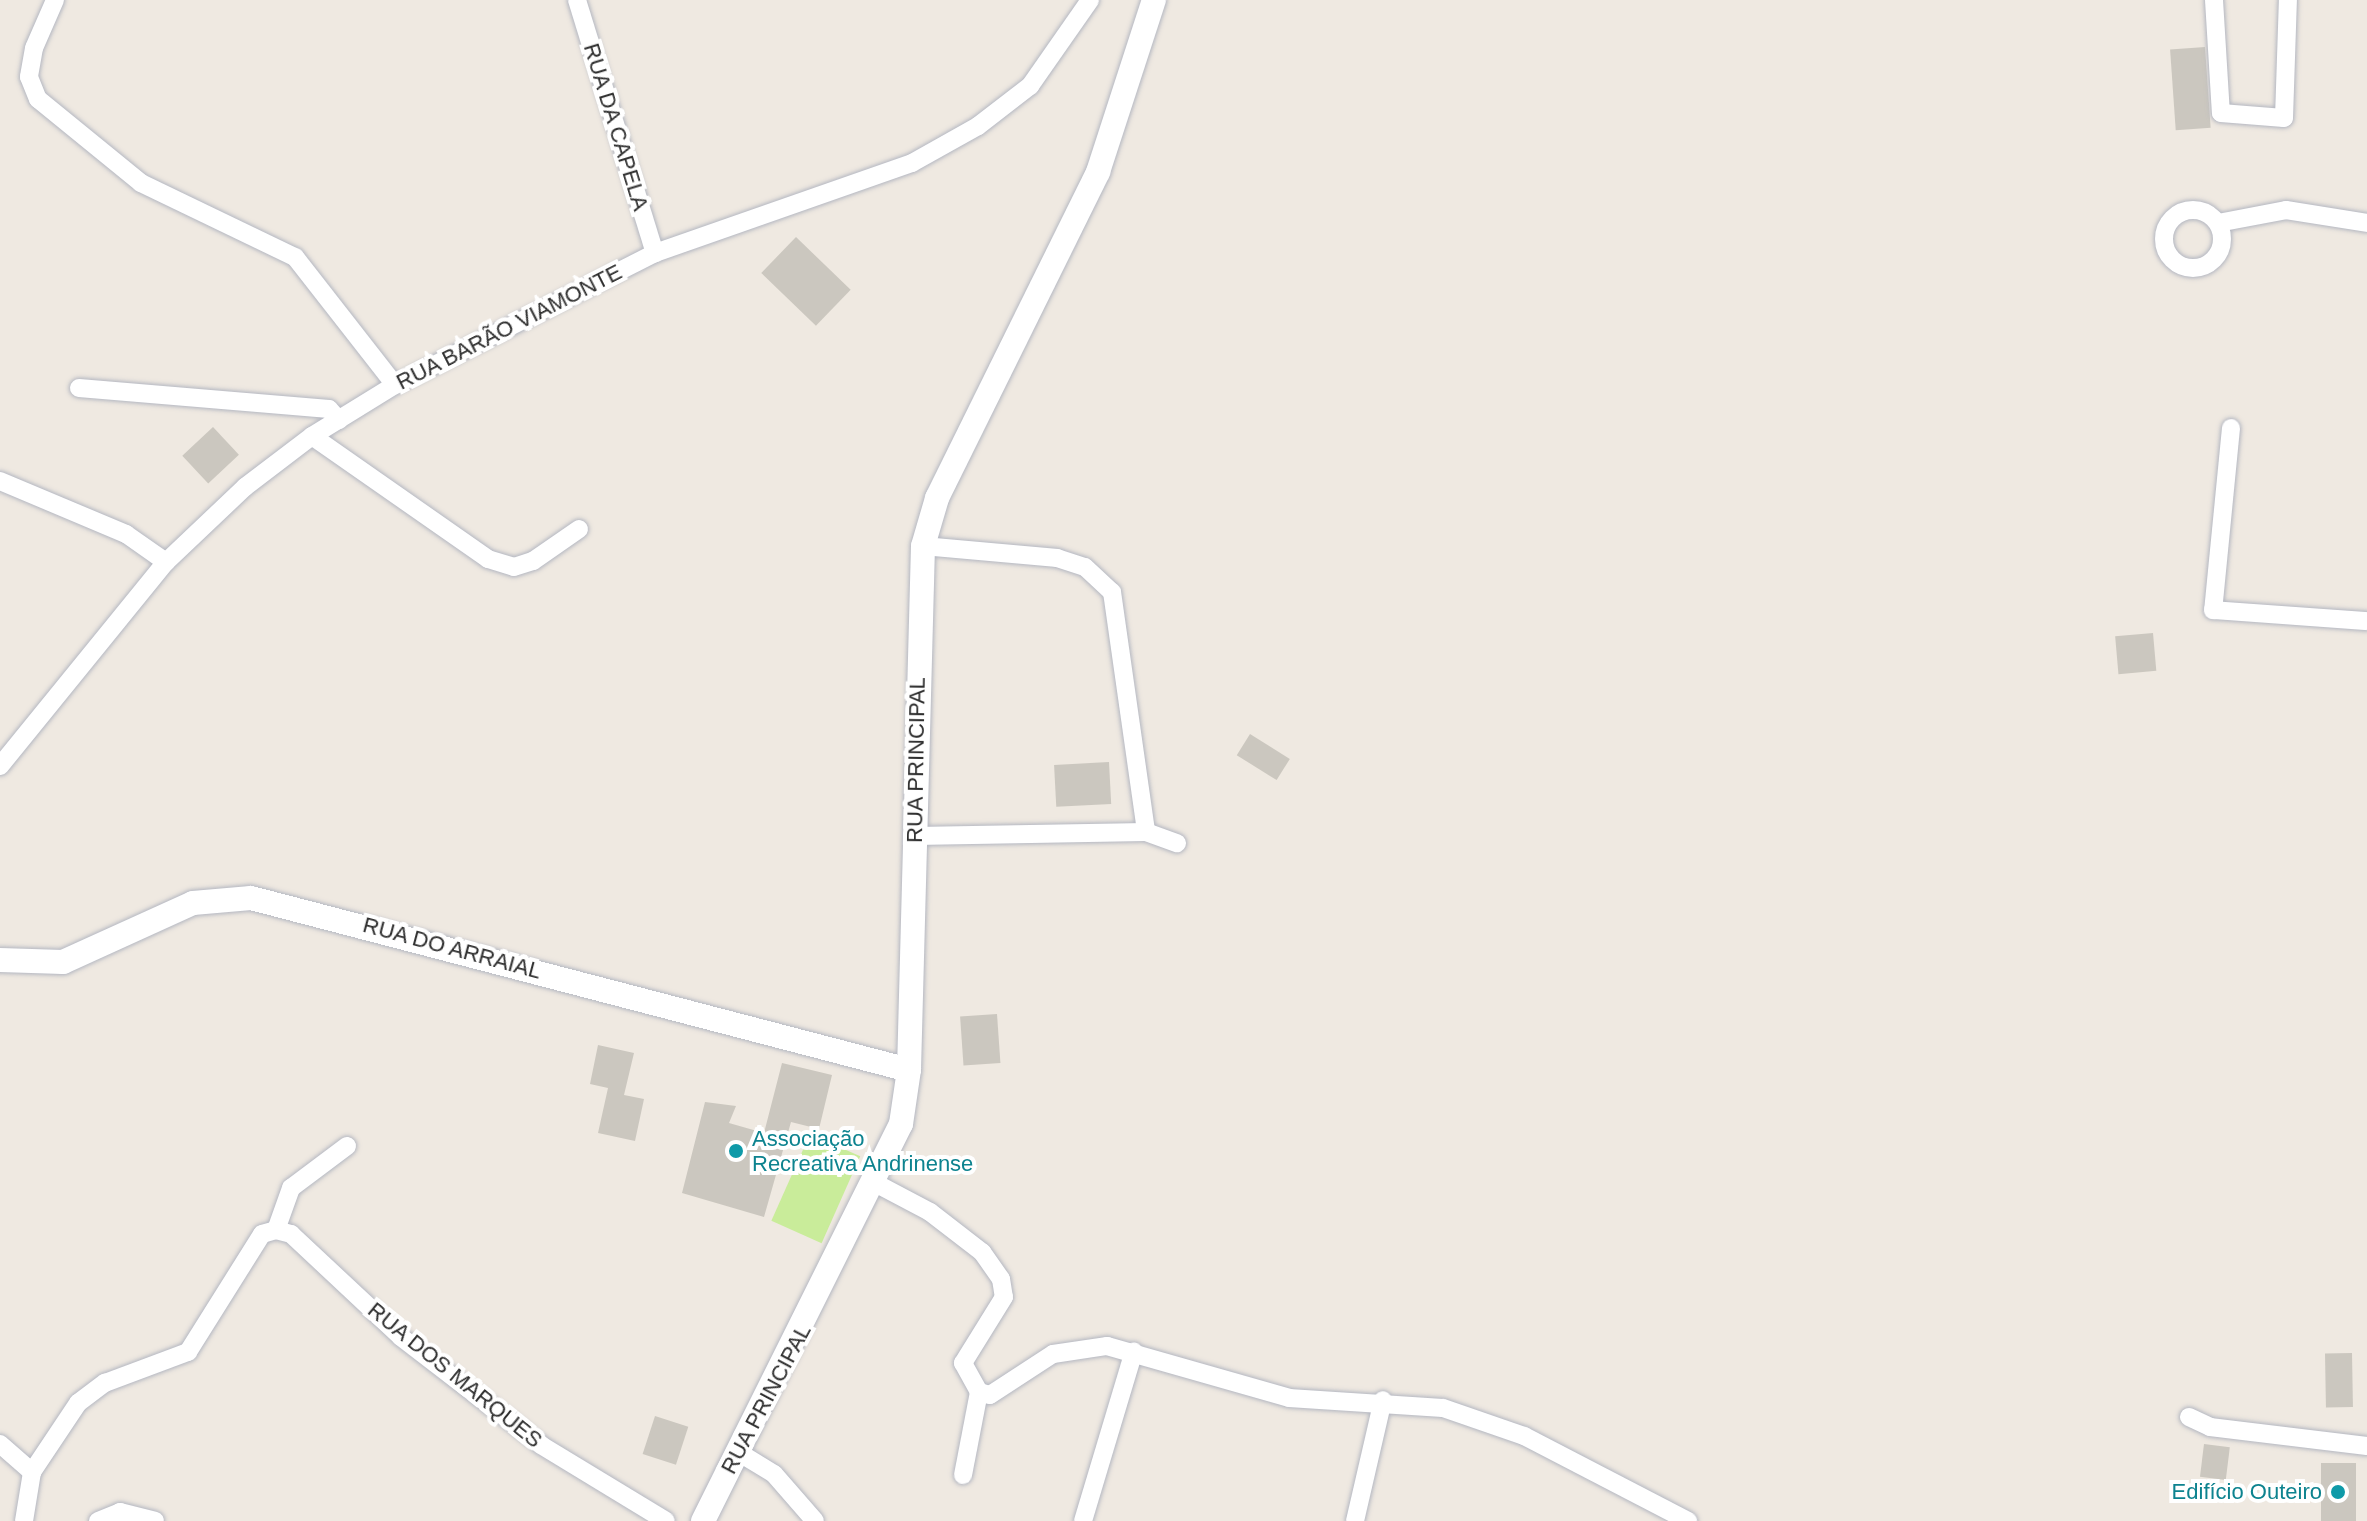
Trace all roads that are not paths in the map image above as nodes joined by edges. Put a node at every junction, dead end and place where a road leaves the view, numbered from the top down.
1 (55, 0) edge
2 (577, 0) edge
3 (1090, 0) edge
4 (1154, 0) edge
5 (2214, 0) edge
6 (2288, 0) edge
7 (2218, 223) dead end
8 (2367, 223) edge
9 (655, 253) junction
10 (395, 385) junction
11 (79, 388) dead end
12 (339, 420) junction
13 (2231, 428) dead end
14 (312, 436) junction
15 (0, 481) edge
16 (579, 529) dead end
17 (923, 546) junction
18 (166, 562) junction
19 (2367, 621) edge
20 (0, 766) edge
21 (1146, 832) junction
22 (915, 836) junction
23 (1177, 843) dead end
24 (0, 960) edge
25 (909, 1070) junction
26 (347, 1146) dead end
27 (877, 1184) junction
28 (276, 1230) junction
29 (1134, 1351) junction
30 (979, 1392) junction
31 (1383, 1400) junction
32 (2189, 1417) dead end
33 (0, 1444) edge
34 (2367, 1446) edge
35 (738, 1452) junction
36 (32, 1472) junction
37 (963, 1475) dead end
38 (24, 1521) edge
39 (98, 1521) edge
40 (155, 1521) edge
41 (666, 1521) edge
42 (703, 1521) edge
43 (815, 1521) edge
44 (1083, 1521) edge
45 (1355, 1521) edge
46 (1688, 1521) edge

1 - 10 street
2 - 9 street, RUA DA CAPELA
3 - 9 street, RUA BARÃO VIAMONTE
4 - 17 main road, RUA PRINCIPAL
5 - 6 street
7 - 8 street
9 - 10 street, RUA BARÃO VIAMONTE
10 - 12 street, RUA BARÃO VIAMONTE
11 - 12 street
12 - 14 street, RUA BARÃO VIAMONTE
13 - 19 street
14 - 16 street
14 - 18 street, RUA BARÃO VIAMONTE
15 - 18 street
17 - 21 street
17 - 22 main road, RUA PRINCIPAL
18 - 20 street, RUA BARÃO VIAMONTE
21 - 22 street
21 - 23 street
22 - 25 main road, RUA PRINCIPAL
24 - 25 main road, RUA DO ARRAIAL
25 - 27 main road, RUA PRINCIPAL
26 - 28 street
27 - 30 street
27 - 35 main road, RUA PRINCIPAL
28 - 36 street
28 - 41 street, RUA DOS MARQUES
29 - 30 street
29 - 31 street
29 - 44 street
30 - 37 street
31 - 45 street
31 - 46 street
32 - 34 street
33 - 36 street
35 - 42 main road, RUA PRINCIPAL
35 - 43 street
36 - 38 street
39 - 40 street

